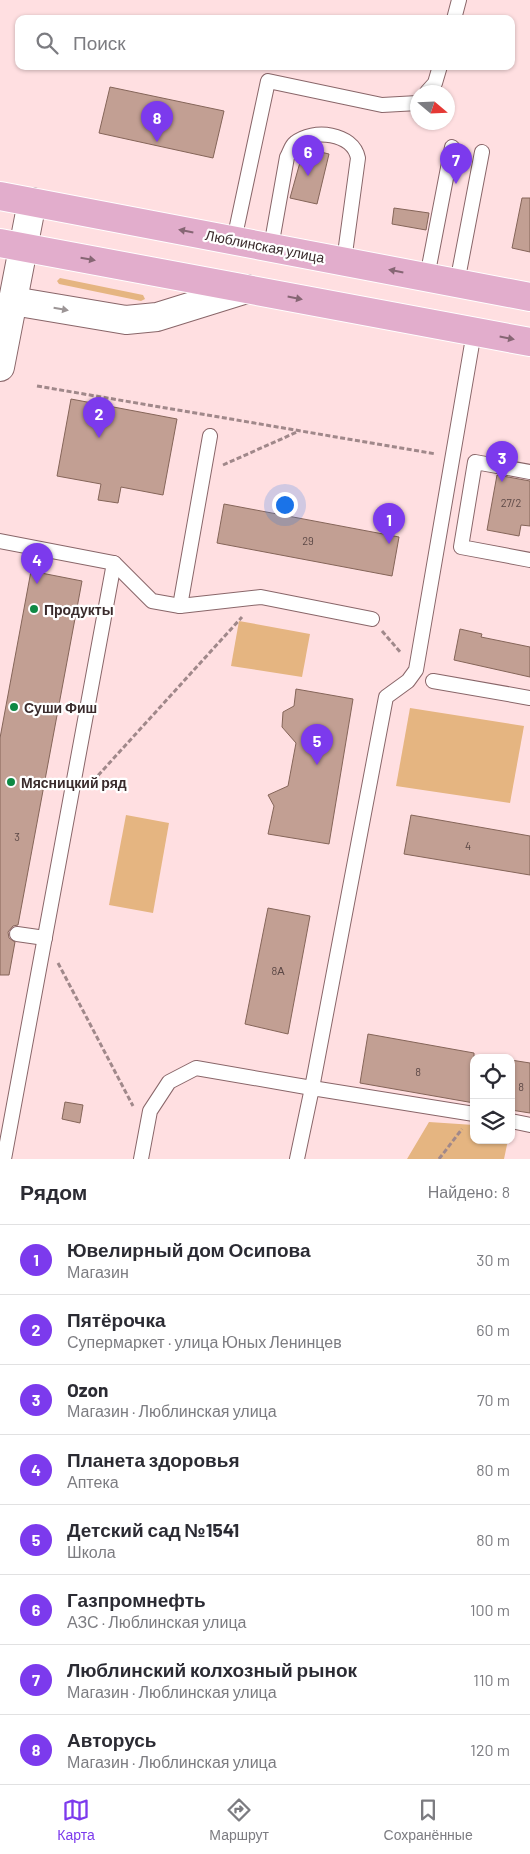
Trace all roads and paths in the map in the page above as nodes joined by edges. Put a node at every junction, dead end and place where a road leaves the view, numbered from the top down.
1 (459, 0) edge
2 (455, 15) edge
3 (439, 70) edge
4 (434, 85) edge
5 (410, 103) edge
6 (452, 148) dead end
7 (482, 152) dead end
8 (0, 196) edge
9 (32, 202) junction
10 (234, 240) junction
11 (12, 245) edge
12 (271, 248) junction
13 (344, 261) junction
14 (427, 277) junction
15 (457, 283) junction
16 (247, 289) junction
17 (530, 297) edge
18 (13, 301) junction
19 (474, 332) junction
20 (530, 342) edge
21 (0, 366) edge
22 (37, 386) dead end
23 (298, 432) junction
24 (210, 436) dead end
25 (452, 457) junction
26 (530, 472) edge
27 (203, 474) junction
28 (0, 541) edge
29 (530, 560) edge
30 (114, 563) junction
31 (261, 597) junction
32 (180, 606) junction
33 (372, 619) dead end
34 (433, 681) dead end
35 (530, 698) edge
36 (69, 806) junction
37 (16, 934) dead end
38 (45, 938) junction
39 (312, 1088) junction
40 (470, 1118) edge
41 (470, 1119) edge
42 (515, 1122) edge
43 (530, 1125) edge
44 (146, 1131) junction
45 (4, 1159) edge
46 (141, 1159) edge
47 (297, 1159) edge
48 (438, 1159) edge

1 - 2 lane
3 - 4 lane
5 - 10 lane
6 - 14 lane
7 - 15 lane
8 - 9 main road, Люблинская улица
10 -> 9 main road, Люблинская улица
9 - 11 main road
10 - 12 main road, Люблинская улица
11 -> 16 main road
11 - 18 main road
12 - 13 main road, Люблинская улица
12 - 13 lane
14 -> 13 main road, Люблинская улица
14 - 15 main road, Люблинская улица
15 - 17 main road, Люблинская улица
18 -> 16 main road
16 -> 19 main road
18 - 21 main road
19 -> 20 main road
19 - 25 lane
22 - 23 path
23 - 25 path
23 - 27 path
24 - 27 lane
25 - 39 lane
26 - 29 lane
27 - 32 lane
28 - 30 lane
30 - 32 lane
30 - 36 lane
31 - 32 lane
31 - 33 lane
31 - 36 path
34 - 35 lane
36 - 38 lane
37 - 38 lane
38 - 44 path
38 - 45 lane
39 - 40 lane
39 - 44 lane
39 - 47 lane
41 - 48 path
42 - 43 lane
44 - 46 lane

